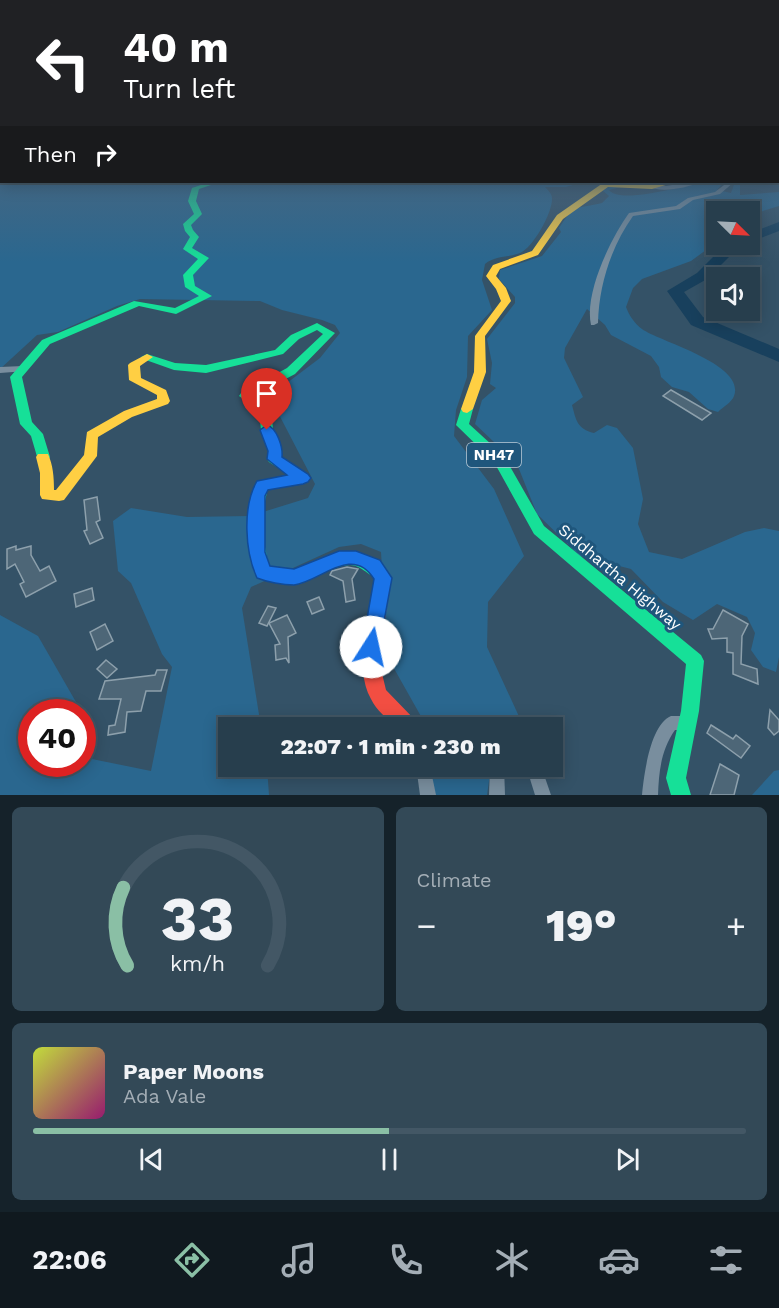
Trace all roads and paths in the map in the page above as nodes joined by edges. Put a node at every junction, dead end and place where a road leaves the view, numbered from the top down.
1 (199, 187) edge
2 (603, 187) edge
3 (638, 187) edge
4 (655, 187) edge
5 (671, 187) edge
6 (725, 187) edge
7 (652, 188) junction
8 (594, 323) dead end
9 (23, 369) junction
10 (0, 370) edge
11 (399, 717) edge
12 (688, 723) junction
13 (425, 777) edge
14 (497, 777) edge
15 (537, 777) edge
16 (428, 795) edge
17 (497, 795) edge
18 (543, 795) edge
19 (650, 795) edge
20 (681, 795) edge

1 - 9 main road
2 - 12 main road, Siddhartha Highway / NH47
3 - 7 main road, Siddhartha Highway / NH47
4 - 7 main road, Siddhartha Highway / NH47
5 - 7 street
6 - 8 street
9 - 10 street
9 - 11 main road
12 - 19 street
12 - 20 main road, Siddhartha Highway / NH47
13 - 16 street
14 - 17 street
15 - 18 street

